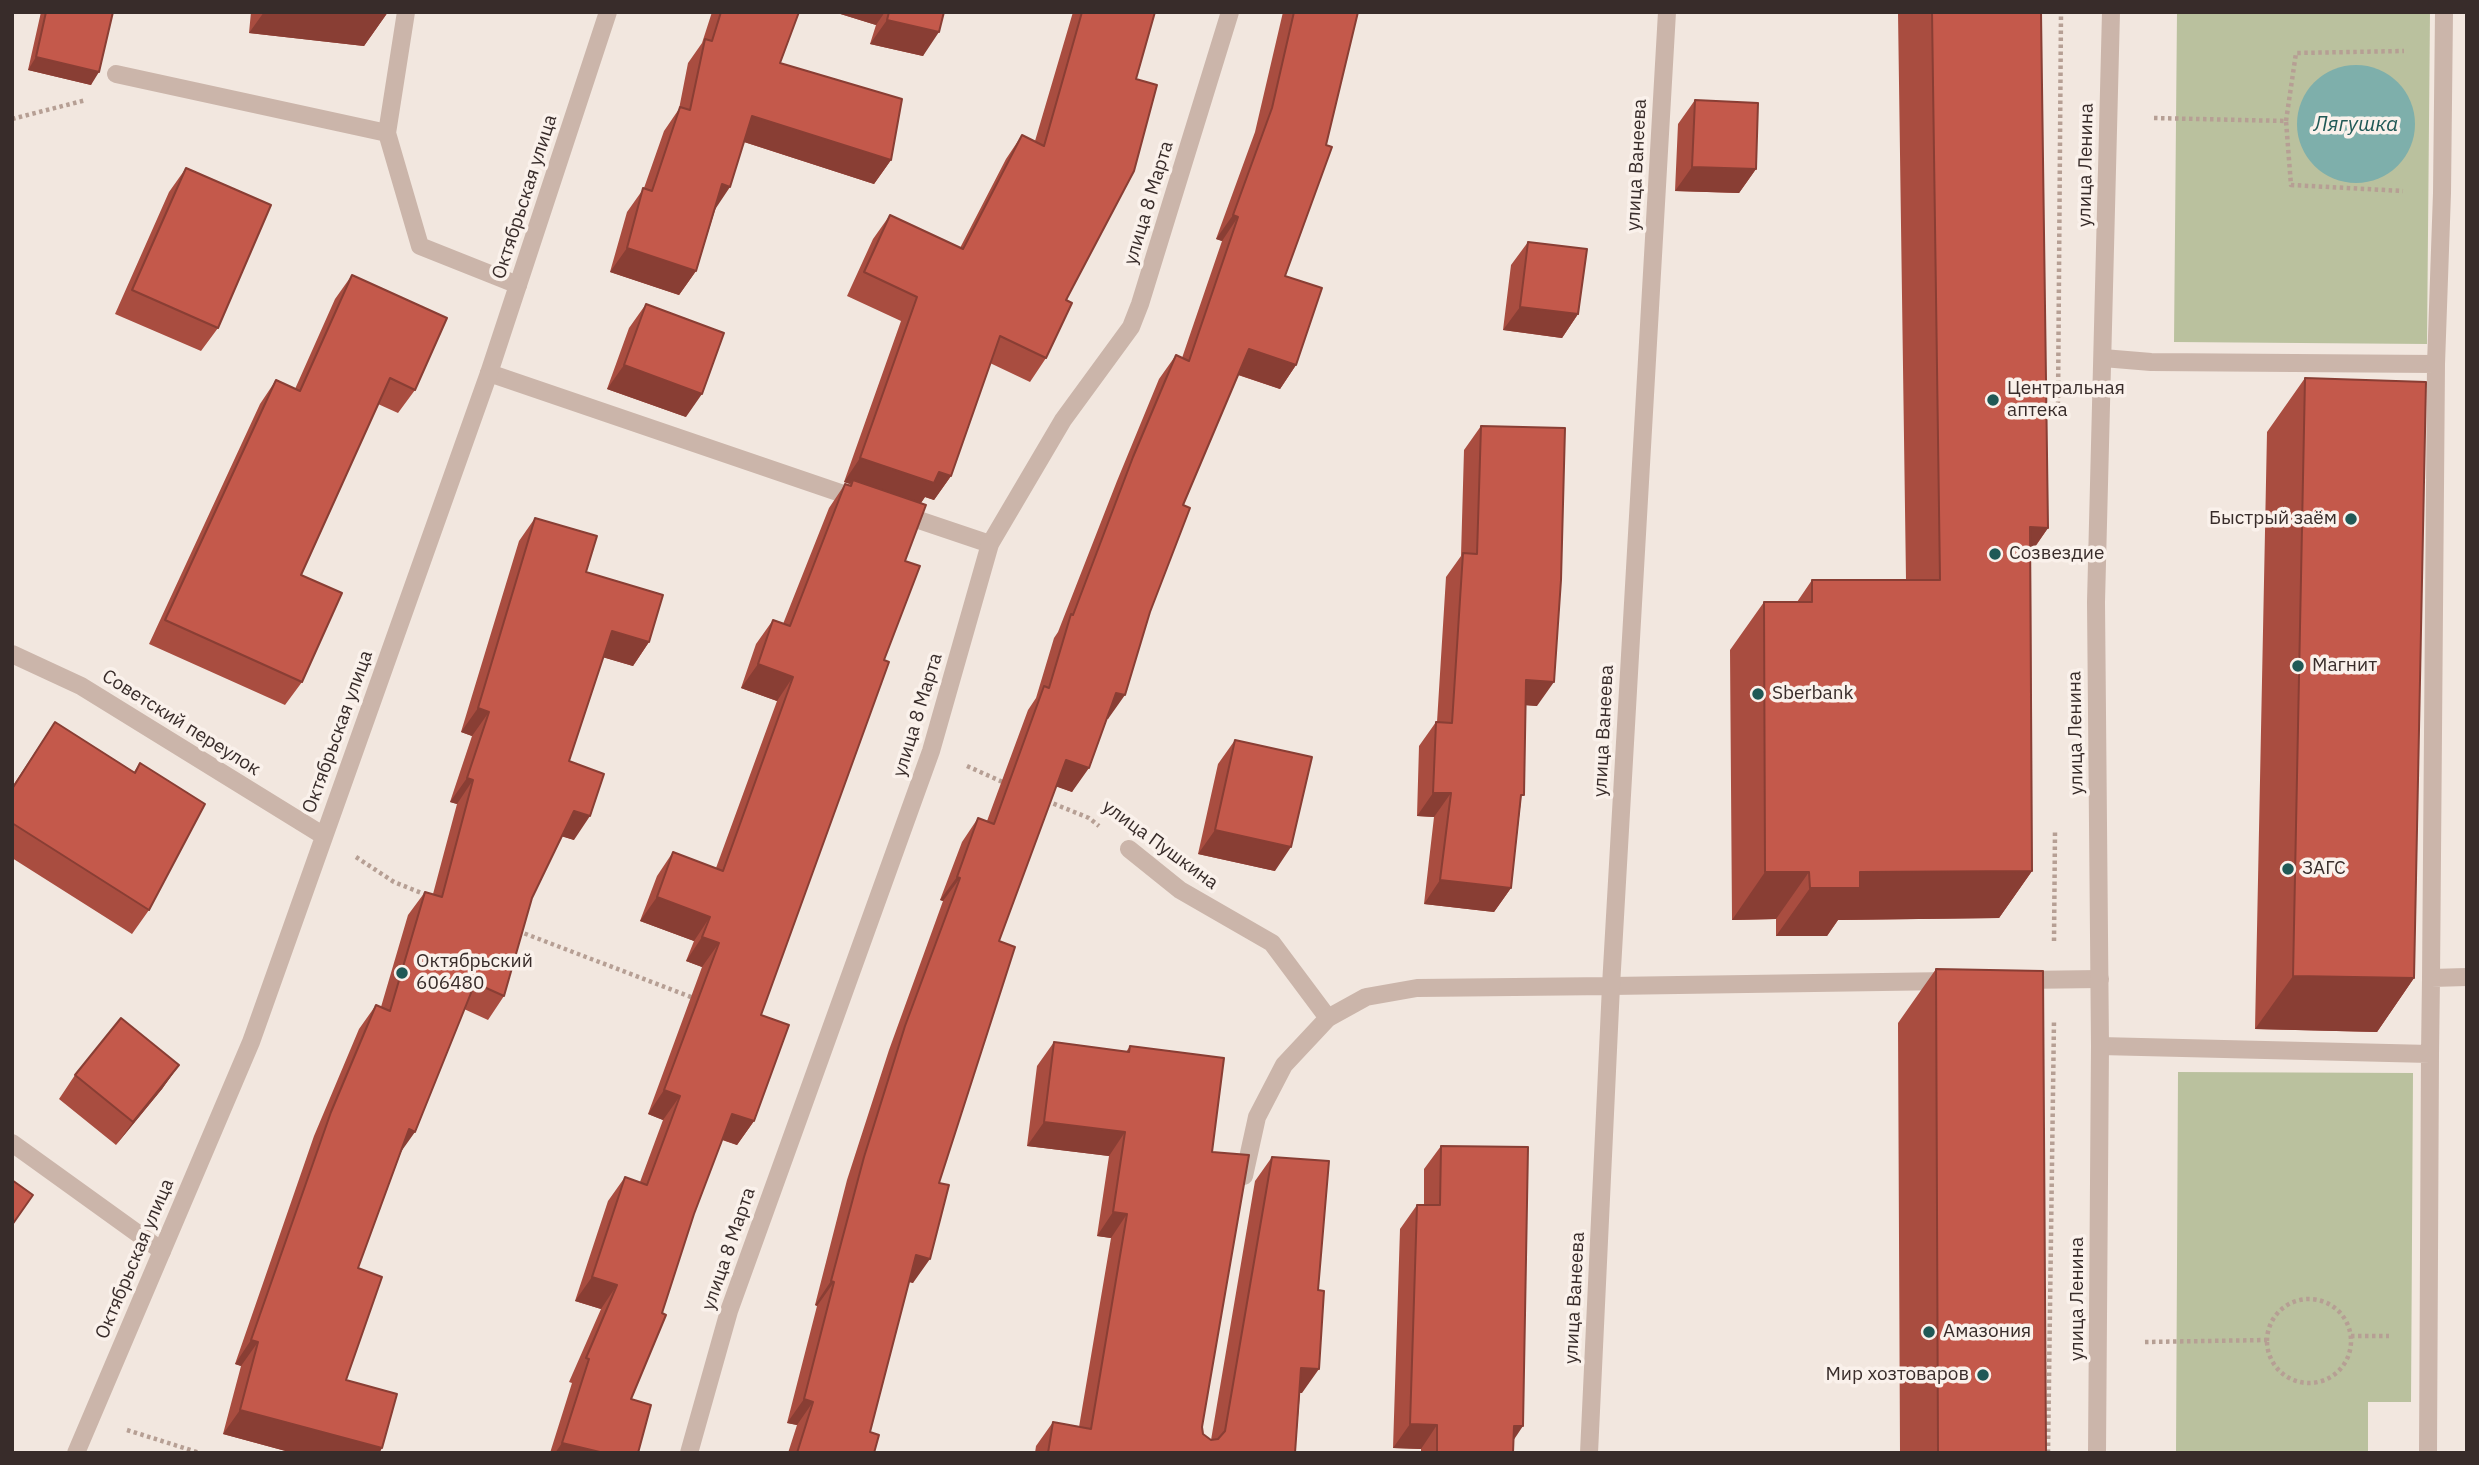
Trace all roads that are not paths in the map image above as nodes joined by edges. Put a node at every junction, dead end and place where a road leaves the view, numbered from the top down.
1 (406, 12) edge
2 (608, 12) edge
3 (1230, 12) edge
4 (1667, 12) edge
5 (2111, 12) edge
6 (2444, 12) edge
7 (116, 74) road end
8 (387, 133) junction
9 (518, 285) junction
10 (2103, 358) junction
11 (2436, 364) junction
12 (489, 373) junction
13 (990, 544) junction
14 (12, 654) edge
15 (324, 835) junction
16 (1129, 849) road end
17 (2467, 977) edge
18 (2431, 978) junction
19 (2100, 979) junction
20 (1971, 981) edge
21 (1999, 981) edge
22 (1611, 986) junction
23 (1328, 1017) junction
24 (2100, 1045) junction
25 (2430, 1054) junction
26 (12, 1143) edge
27 (1240, 1198) edge
28 (162, 1251) junction
29 (76, 1453) edge
30 (689, 1453) edge
31 (1589, 1453) edge
32 (2097, 1453) edge
33 (2428, 1453) edge

1 - 8 street
2 - 9 street, Октябрьская улица
3 - 13 street, улица 8 Марта
4 - 22 street, улица Ванеева
5 - 10 street, улица Ленина
6 - 11 street
7 - 8 street
8 - 9 street
9 - 12 street, Октябрьская улица
10 - 11 street
10 - 19 street, улица Ленина
11 - 18 street
12 - 13 street
12 - 15 street, Октябрьская улица
13 - 30 street, улица 8 Марта
14 - 15 street, Советский переулок
15 - 28 street, Октябрьская улица
16 - 23 street, улица Пушкина
17 - 18 street
18 - 25 street
19 - 21 street
19 - 24 street, улица Ленина
20 - 22 street
22 - 23 street
22 - 31 street, улица Ванеева
23 - 27 street
24 - 25 street
24 - 32 street, улица Ленина
25 - 33 street
26 - 28 street
28 - 29 street, Октябрьская улица

